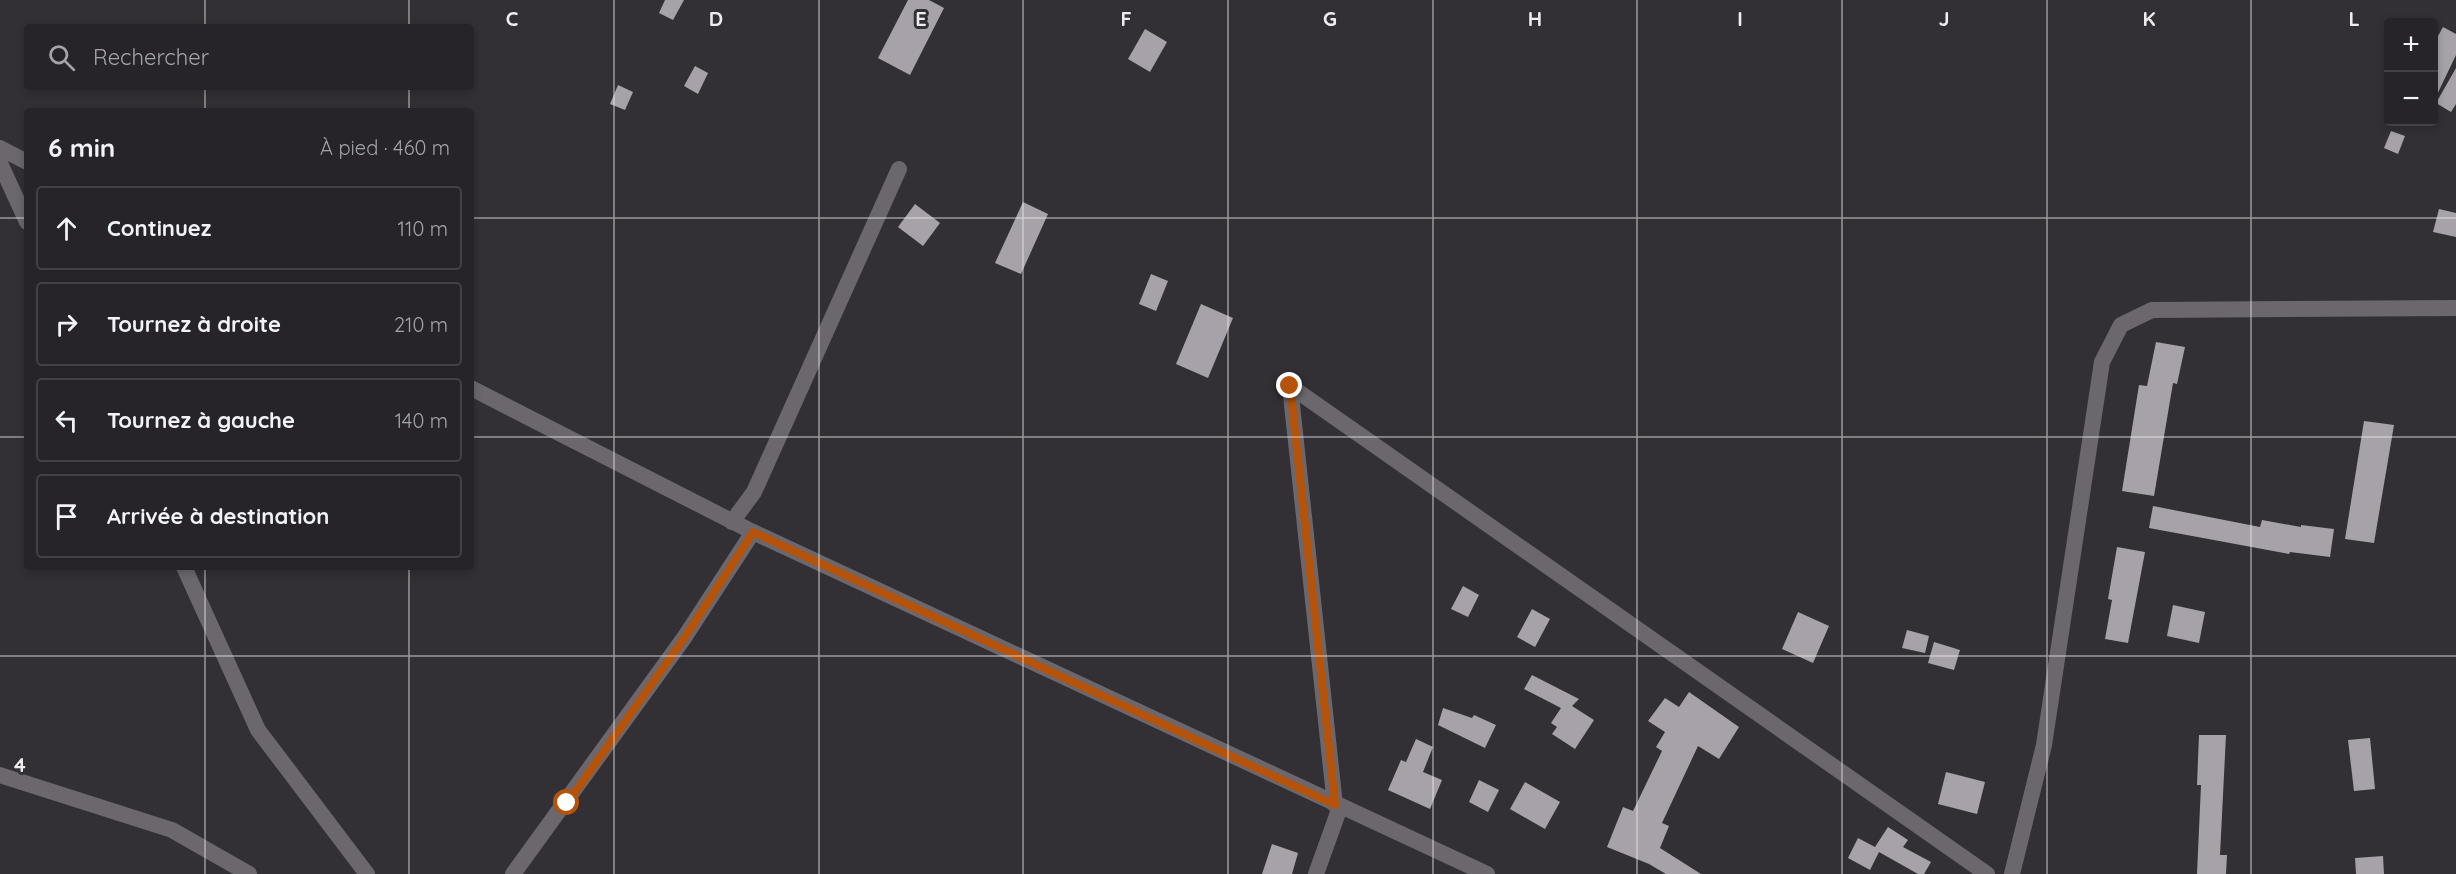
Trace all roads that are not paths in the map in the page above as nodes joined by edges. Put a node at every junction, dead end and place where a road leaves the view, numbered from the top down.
1 (0, 148) edge
2 (24, 160) edge
3 (0, 163) edge
4 (899, 169) dead end
5 (24, 215) edge
6 (2456, 308) edge
7 (474, 390) edge
8 (732, 522) junction
9 (753, 532) junction
10 (185, 570) edge
11 (0, 775) edge
12 (1338, 806) junction
13 (249, 874) edge
14 (367, 874) edge
15 (513, 874) edge
16 (1316, 874) edge
17 (1488, 874) edge
18 (1987, 874) edge
19 (2012, 874) edge

1 - 2 street
3 - 5 street
4 - 8 street
6 - 19 street
7 - 8 street
8 - 9 street
9 - 12 street
9 - 15 street
10 - 14 street
11 - 13 street
12 - 16 street
12 - 17 street
12 - 18 street

